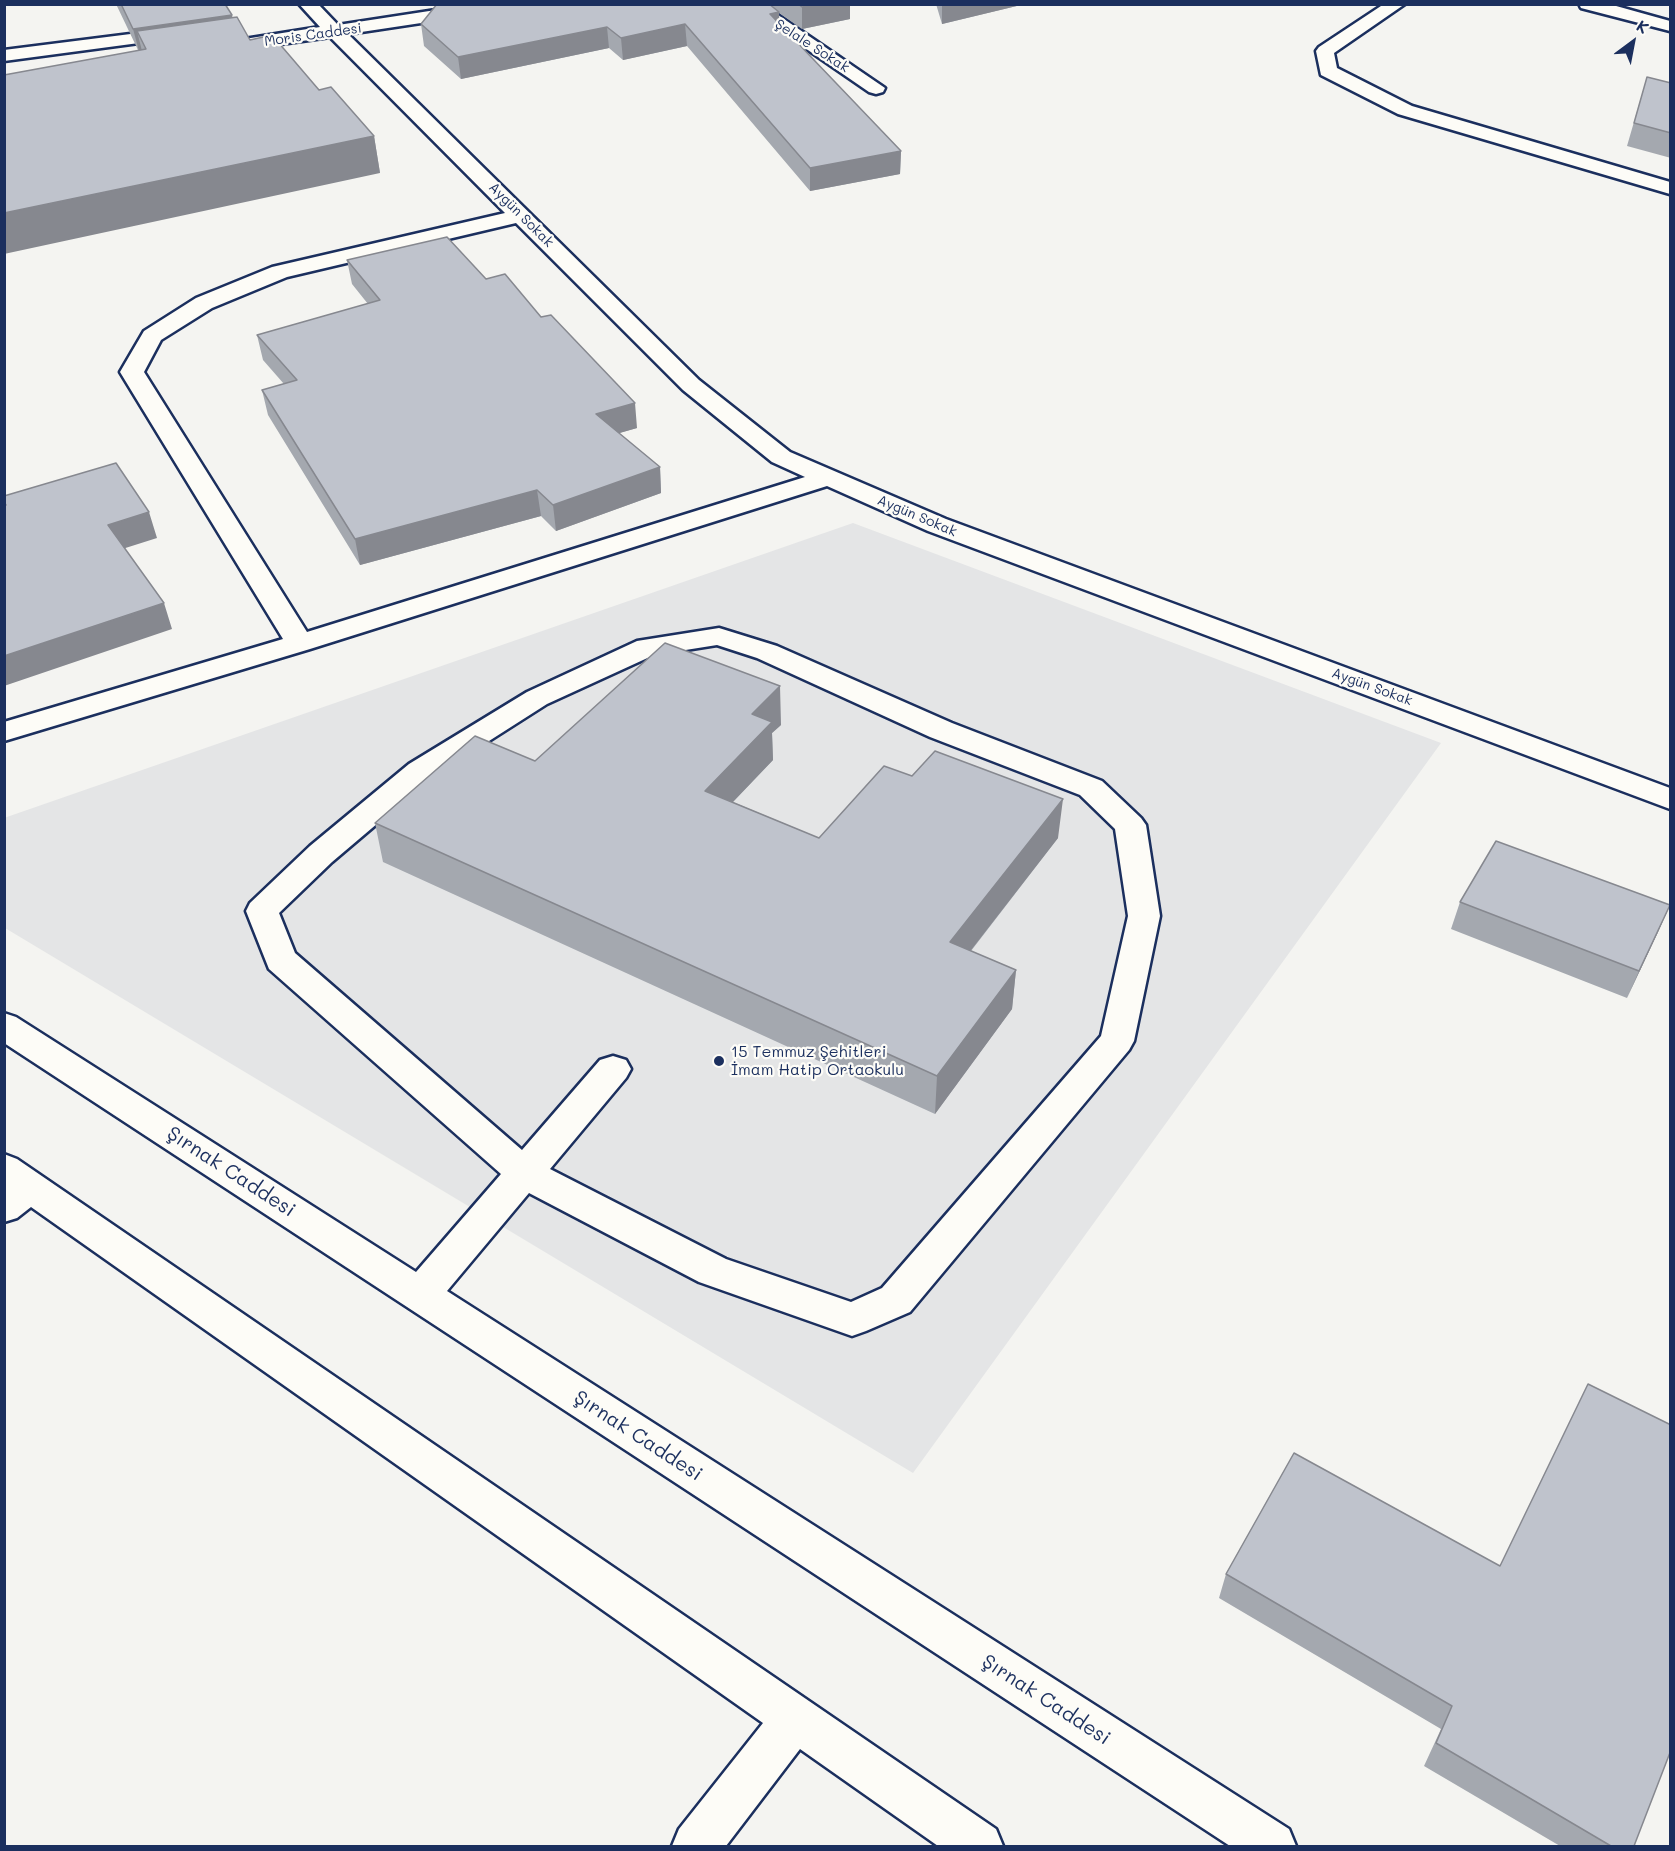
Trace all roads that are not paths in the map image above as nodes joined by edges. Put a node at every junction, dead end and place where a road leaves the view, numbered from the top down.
1 (514, 4) edge
2 (749, 4) edge
3 (1397, 4) edge
4 (1587, 4) edge
5 (317, 16) edge
6 (1671, 26) edge
7 (200, 30) edge
8 (216, 49) edge
9 (4, 56) edge
10 (876, 88) dead end
11 (1671, 188) edge
12 (522, 215) junction
13 (827, 478) junction
14 (300, 643) junction
15 (4, 732) edge
16 (1671, 799) edge
17 (4, 1026) edge
18 (614, 1069) dead end
19 (524, 1173) junction
20 (13, 1188) edge
21 (420, 1295) junction
22 (795, 1719) junction
23 (696, 1846) edge
24 (979, 1846) edge
25 (1272, 1846) edge

1 - 5 street, Moris Caddesi
2 - 10 street, Şelale Sokak
3 - 11 street
4 - 6 street
5 - 8 street, Moris Caddesi
5 - 12 street, Aygün Sokak
7 - 9 street
12 - 13 street, Aygün Sokak
12 - 14 street
13 - 14 street
13 - 16 street, Aygün Sokak
14 - 15 street
17 - 21 street, Şırnak Caddesi
18 - 19 street
19 - 19 street
19 - 21 street
20 - 22 street
21 - 25 street, Şırnak Caddesi
22 - 23 street
22 - 24 street

